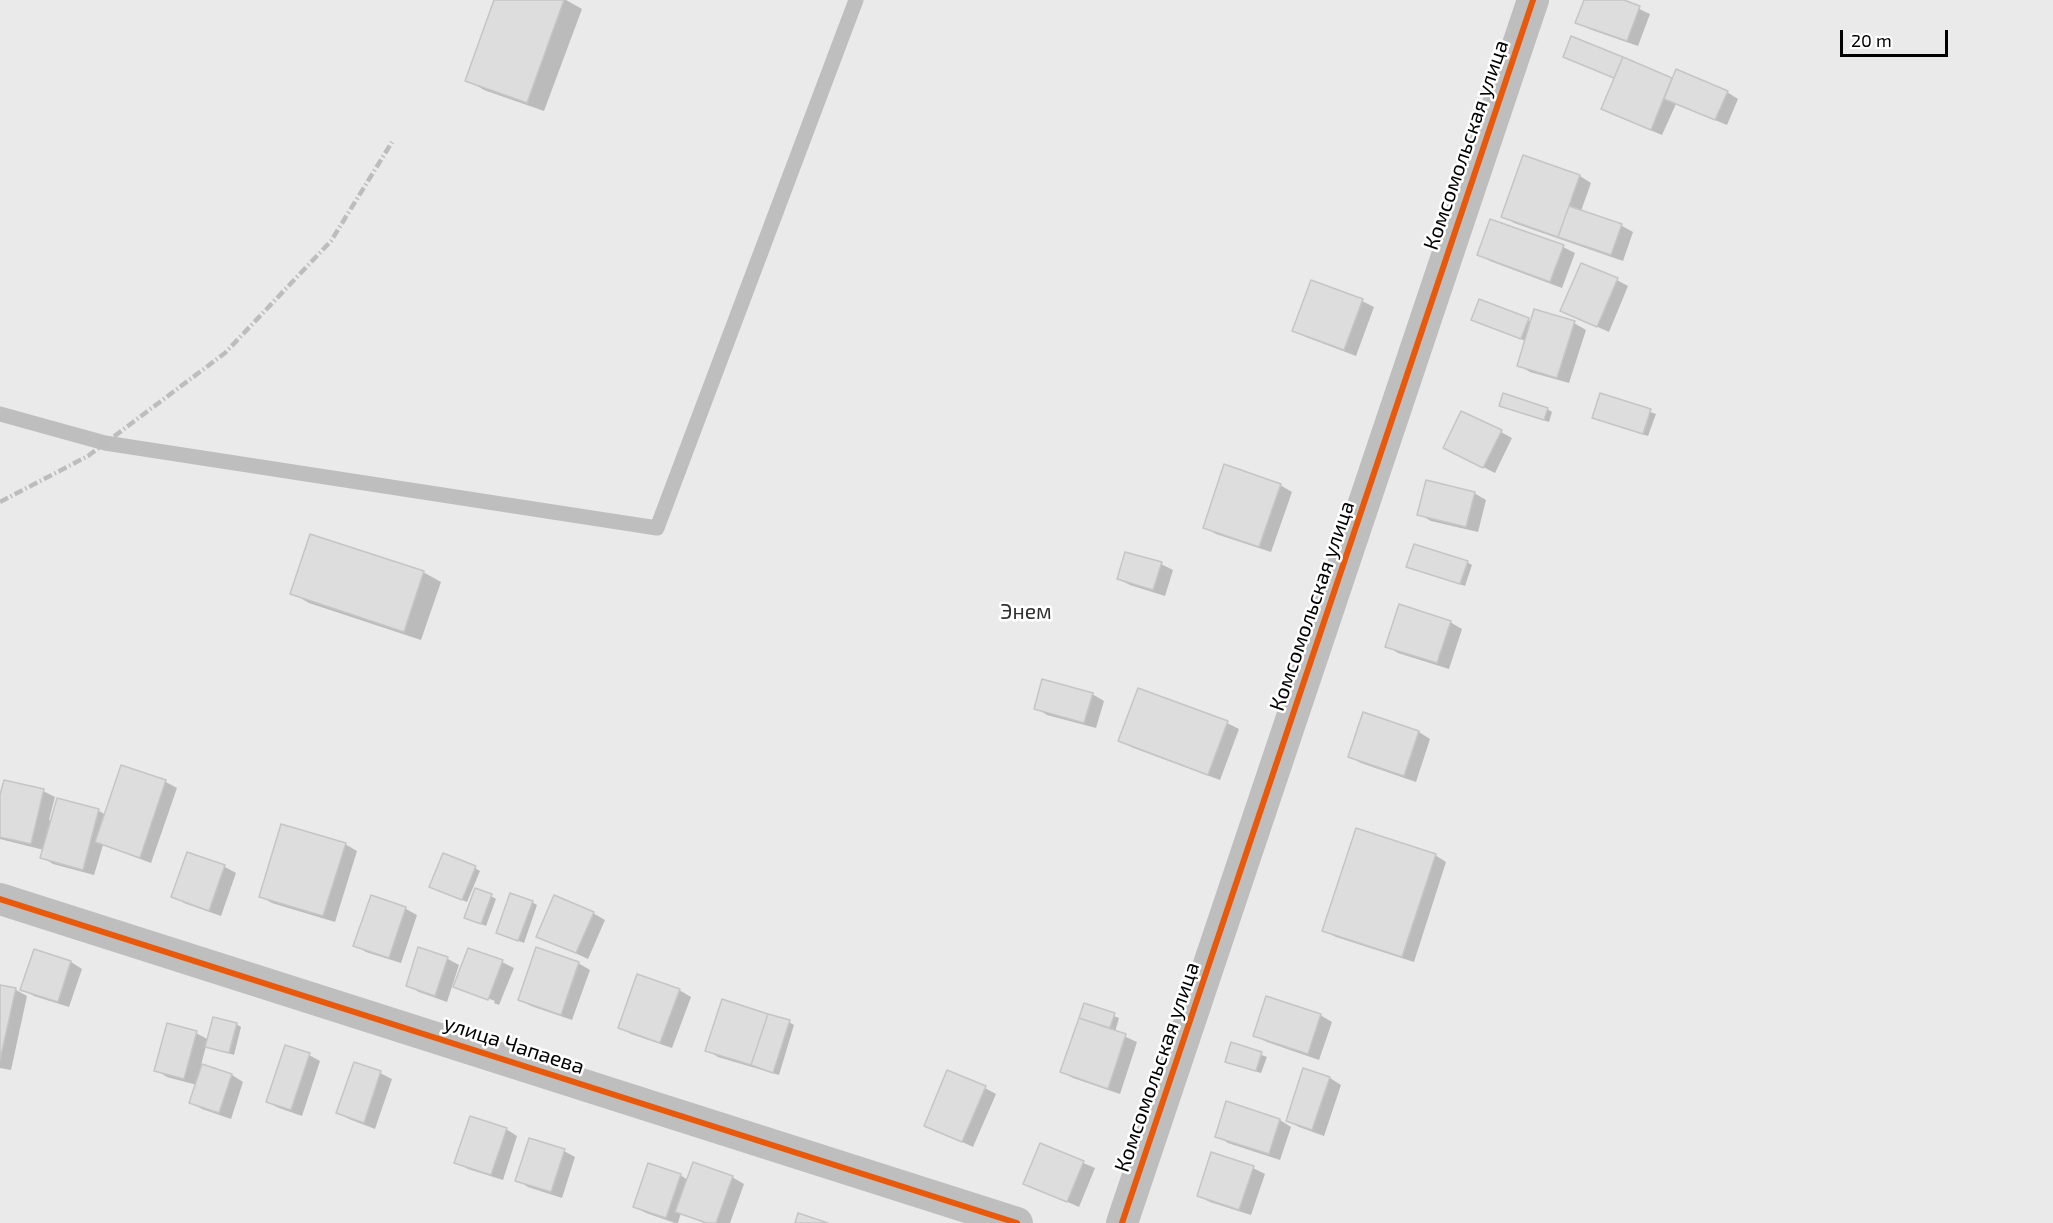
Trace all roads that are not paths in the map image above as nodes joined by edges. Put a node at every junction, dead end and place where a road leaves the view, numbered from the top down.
1 (856, 0) edge
2 (1533, 0) edge
3 (0, 414) edge
4 (0, 899) edge
5 (1017, 1223) edge
6 (1122, 1223) edge

1 - 3 lane
2 - 6 street, Комсомольская улица
4 - 5 street, улица Чапаева

